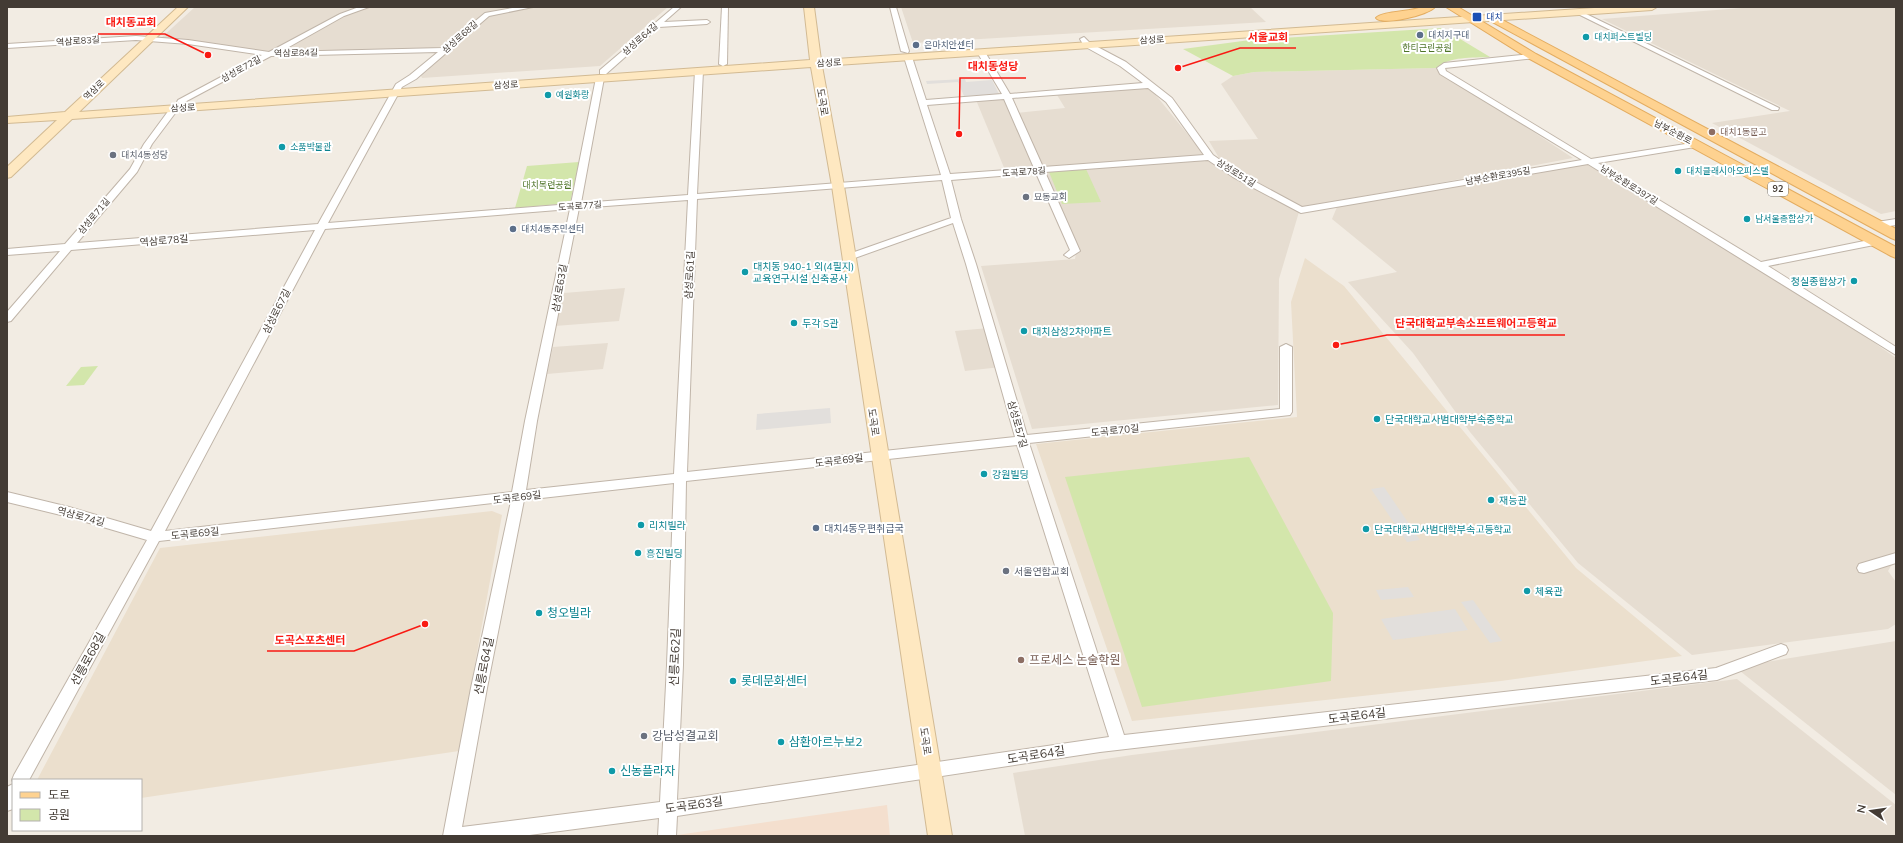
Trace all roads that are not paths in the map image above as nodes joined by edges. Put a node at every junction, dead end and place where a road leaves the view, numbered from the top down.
1 (183, 7) edge
2 (366, 7) edge
3 (530, 7) edge
4 (678, 7) edge
5 (724, 7) edge
6 (809, 7) edge
7 (893, 7) edge
8 (1430, 7) edge
9 (1566, 7) edge
10 (1652, 7) edge
11 (1483, 12) edge
12 (1578, 12) junction
13 (1460, 13) edge
14 (1381, 18) junction
15 (707, 22) dead end
16 (656, 25) junction
17 (149, 39) junction
18 (1086, 42) junction
19 (7, 46) edge
20 (444, 50) junction
21 (981, 52) junction
22 (269, 54) junction
23 (907, 54) junction
24 (1532, 56) junction
25 (816, 60) junction
26 (723, 64) junction
27 (699, 71) junction
28 (601, 75) junction
29 (1152, 85) junction
30 (1592, 88) junction
31 (398, 89) junction
32 (1007, 96) junction
33 (922, 103) junction
34 (1652, 103) junction
35 (178, 105) junction
36 (1775, 108) dead end
37 (71, 112) junction
38 (7, 113) edge
39 (7, 120) edge
40 (1695, 144) junction
41 (1708, 151) junction
42 (1210, 157) junction
43 (1589, 160) junction
44 (1039, 171) junction
45 (7, 174) edge
46 (946, 177) junction
47 (838, 186) junction
48 (692, 198) junction
49 (576, 206) junction
50 (1845, 208) junction
51 (1301, 210) joint
52 (956, 220) junction
53 (1896, 222) edge
54 (1876, 225) junction
55 (322, 228) junction
56 (1896, 236) edge
57 (1874, 242) junction
58 (67, 248) junction
59 (7, 252) edge
60 (1896, 254) edge
61 (1069, 255) dead end
62 (849, 257) junction
63 (1759, 265) junction
64 (7, 319) edge
65 (1286, 347) dead end
66 (1896, 352) edge
67 (1022, 440) junction
68 (880, 455) junction
69 (680, 478) junction
70 (7, 497) edge
71 (518, 497) junction
72 (155, 537) junction
73 (1896, 558) edge
74 (1864, 568) dead end
75 (1782, 650) dead end
76 (1120, 743) junction
77 (930, 771) junction
78 (21, 779) edge
79 (12, 794) edge
80 (7, 803) edge
81 (668, 809) junction
82 (452, 836) edge
83 (458, 836) edge
84 (667, 836) edge
85 (940, 836) edge

1 - 17 main road, 역삼로
2 - 22 street, 삼성로72길
3 - 20 street, 삼성로68길
4 - 16 street, 삼성로64길
5 - 26 street
6 - 25 main road, 도곡로
7 - 23 street, 삼성로57길
8 - 14 main road
9 - 11 main road, 삼성로
10 - 12 main road, 삼성로
11 - 12 main road, 삼성로
11 - 13 main road, 삼성로
11 - 34 main road, 남부순환로 / 92
12 - 36 street
13 - 14 main road, 삼성로
13 - 18 main road, 삼성로
13 - 24 main road, 남부순환로 / 92
14 - 18 main road, 삼성로
15 - 16 street
16 - 28 street, 삼성로64길
17 - 19 street, 역삼로83길
17 - 22 street, 역삼로84길
17 - 37 main road, 역삼로
18 - 21 main road, 삼성로
18 - 23 main road, 삼성로
18 - 29 street, 삼성로51길
20 - 22 street, 역삼로84길
20 - 31 street, 삼성로68길
21 - 23 main road, 삼성로
21 - 32 street
22 - 35 street, 삼성로72길
23 - 25 main road, 삼성로
23 - 33 street, 삼성로57길
24 - 30 main road, 남부순환로 / 92
24 - 43 street, 남부순환로397길
25 - 26 main road, 삼성로
25 - 27 main road, 삼성로
25 - 47 main road, 도곡로
26 - 28 main road, 삼성로
27 - 28 main road, 삼성로
27 - 48 street, 삼성로61길
28 - 31 main road, 삼성로
28 - 49 street, 삼성로63길
29 - 32 street
29 - 42 street, 삼성로51길
30 - 34 main road
30 - 40 main road, 남부순환로 / 92
31 - 35 main road, 삼성로
31 - 55 street, 삼성로67길
32 - 33 street
32 - 44 street
33 - 46 street, 삼성로57길
34 - 50 main road, 남부순환로 / 92
35 - 37 main road, 삼성로
35 - 58 street, 삼성로71길
37 - 38 main road, 삼성로
37 - 39 main road, 삼성로
37 - 45 main road, 역삼로
40 - 41 main road, 남부순환로 / 92
40 - 43 street, 남부순환로395길
41 - 50 main road
41 - 57 main road, 남부순환로 / 92
42 - 44 street, 도곡로78길
42 - 51 street, 삼성로51길
43 - 51 street, 남부순환로395길
43 - 63 street, 남부순환로397길
44 - 46 street, 도곡로78길
44 - 61 street
46 - 47 street, 도곡로78길
46 - 52 street, 삼성로57길
47 - 48 street, 도곡로77길
47 - 62 main road, 도곡로
48 - 49 street, 도곡로77길
48 - 69 street, 삼성로61길
49 - 55 street, 도곡로77길
49 - 71 street, 삼성로63길
50 - 54 main road, 남부순환로 / 92
52 - 62 street
52 - 67 street, 삼성로57길
53 - 54 street
54 - 56 main road, 남부순환로 / 92
55 - 58 street, 역삼로78길
55 - 72 street, 삼성로67길
57 - 60 main road, 남부순환로 / 92
57 - 63 street
58 - 59 street, 역삼로78길
58 - 64 street, 삼성로71길
62 - 68 main road, 도곡로
63 - 66 street, 남부순환로397길
65 - 67 street, 도곡로70길
67 - 68 street, 도곡로70길
67 - 76 street, 삼성로57길
68 - 69 street, 도곡로69길
68 - 77 main road, 도곡로
69 - 71 street, 도곡로69길
69 - 81 street, 선릉로62길
70 - 72 street, 역삼로74길
71 - 72 street, 도곡로69길
71 - 82 street, 선릉로64길
72 - 78 street, 선릉로68길
73 - 74 street
75 - 76 street, 도곡로64길
76 - 77 street, 도곡로64길
77 - 81 street, 도곡로63길
77 - 85 main road, 도곡로
79 - 80 street
81 - 83 street, 도곡로63길
81 - 84 street, 선릉로62길

